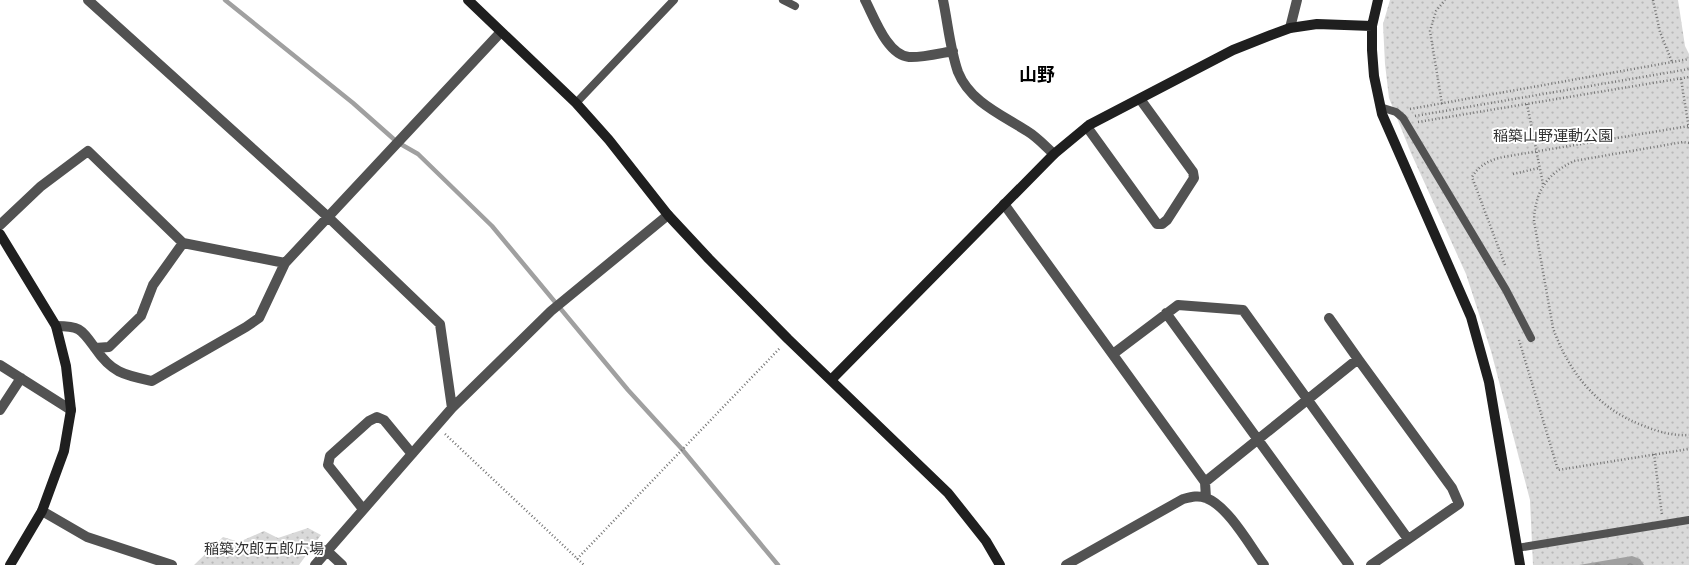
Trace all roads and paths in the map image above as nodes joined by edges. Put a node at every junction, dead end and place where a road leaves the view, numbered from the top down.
1 (88, 0) edge
2 (468, 0) edge
3 (674, 0) edge
4 (783, 0) edge
5 (865, 0) edge
6 (943, 0) edge
7 (1297, 0) edge
8 (1378, 0) edge
9 (1444, 0) edge
10 (1653, 0) edge
11 (795, 6) dead end
12 (1372, 26) junction
13 (1290, 28) junction
14 (500, 32) junction
15 (953, 51) junction
16 (1689, 59) edge
17 (1672, 62) junction
18 (1689, 69) edge
19 (1689, 77) edge
20 (1681, 78) junction
21 (1140, 99) junction
22 (576, 103) junction
23 (1442, 104) junction
24 (1527, 104) junction
25 (1380, 107) junction
26 (1396, 112) junction
27 (1405, 121) junction
28 (1086, 127) junction
29 (1689, 127) edge
30 (1689, 143) edge
31 (1536, 151) junction
32 (1054, 154) junction
33 (1540, 168) junction
34 (1513, 174) dead end
35 (1543, 186) junction
36 (1004, 204) junction
37 (668, 214) junction
38 (327, 216) junction
39 (0, 225) edge
40 (0, 234) edge
41 (183, 244) junction
42 (285, 263) junction
43 (1505, 287) junction
44 (1166, 314) junction
45 (1329, 318) dead end
46 (56, 326) junction
47 (1516, 331) dead end
48 (1531, 338) dead end
49 (788, 339) junction
50 (94, 348) junction
51 (1113, 354) junction
52 (1358, 359) junction
53 (0, 365) edge
54 (21, 378) junction
55 (831, 380) junction
56 (1307, 398) junction
57 (452, 408) junction
58 (0, 410) edge
59 (71, 410) junction
60 (437, 426) junction
61 (1689, 436) edge
62 (1258, 438) junction
63 (1689, 449) edge
64 (412, 454) junction
65 (1654, 454) junction
66 (1205, 482) junction
67 (1206, 498) junction
68 (1661, 507) dead end
69 (363, 509) junction
70 (42, 511) junction
71 (1689, 520) edge
72 (1408, 539) junction
73 (1517, 548) junction
74 (326, 550) junction
75 (577, 559) junction
76 (10, 565) edge
77 (172, 565) edge
78 (315, 565) edge
79 (342, 565) edge
80 (584, 565) edge
81 (1000, 565) edge
82 (1066, 565) edge
83 (1264, 565) edge
84 (1349, 565) edge
85 (1371, 565) edge
86 (1520, 565) edge

1 - 38 street
2 - 14 street
3 - 22 lane
4 - 11 lane
5 - 15 street
6 - 15 street
7 - 13 street
8 - 12 street
9 - 23 path
10 - 17 path
12 - 13 street
12 - 25 street
13 - 21 street
14 - 22 street
14 - 38 street
15 - 32 street
16 - 17 path
17 - 23 path
18 - 27 path
19 - 20 path
20 - 24 path
20 - 29 path
21 - 28 street
21 - 28 street
22 - 37 street
23 - 26 path
24 - 27 path
24 - 31 path
25 - 26 lane
25 - 73 street
26 - 27 lane
27 - 43 lane
28 - 32 street
29 - 31 path
30 - 35 path
31 - 33 path
31 - 43 path
32 - 36 street
33 - 34 path
33 - 35 path
35 - 61 path
36 - 51 street
36 - 55 street
37 - 49 street
37 - 57 street
38 - 42 street
38 - 57 street
39 - 41 street
40 - 46 street
41 - 42 street
41 - 50 street
42 - 50 street
43 - 48 lane
44 - 51 street
44 - 56 street
44 - 62 street
45 - 52 street
46 - 50 street
46 - 59 street
47 - 65 path
49 - 55 street
49 - 75 path
51 - 66 street
52 - 56 street
52 - 72 street
53 - 54 street
54 - 58 street
54 - 59 street
55 - 81 street
56 - 62 street
56 - 72 street
57 - 60 street
59 - 70 street
60 - 64 street
60 - 75 path
62 - 66 street
62 - 84 street
63 - 65 path
64 - 69 street
64 - 69 street
65 - 68 path
66 - 67 street
67 - 82 street
67 - 83 street
69 - 74 street
70 - 76 street
70 - 77 street
71 - 73 lane
72 - 85 street
73 - 86 street
74 - 78 street
74 - 79 street
75 - 80 path

